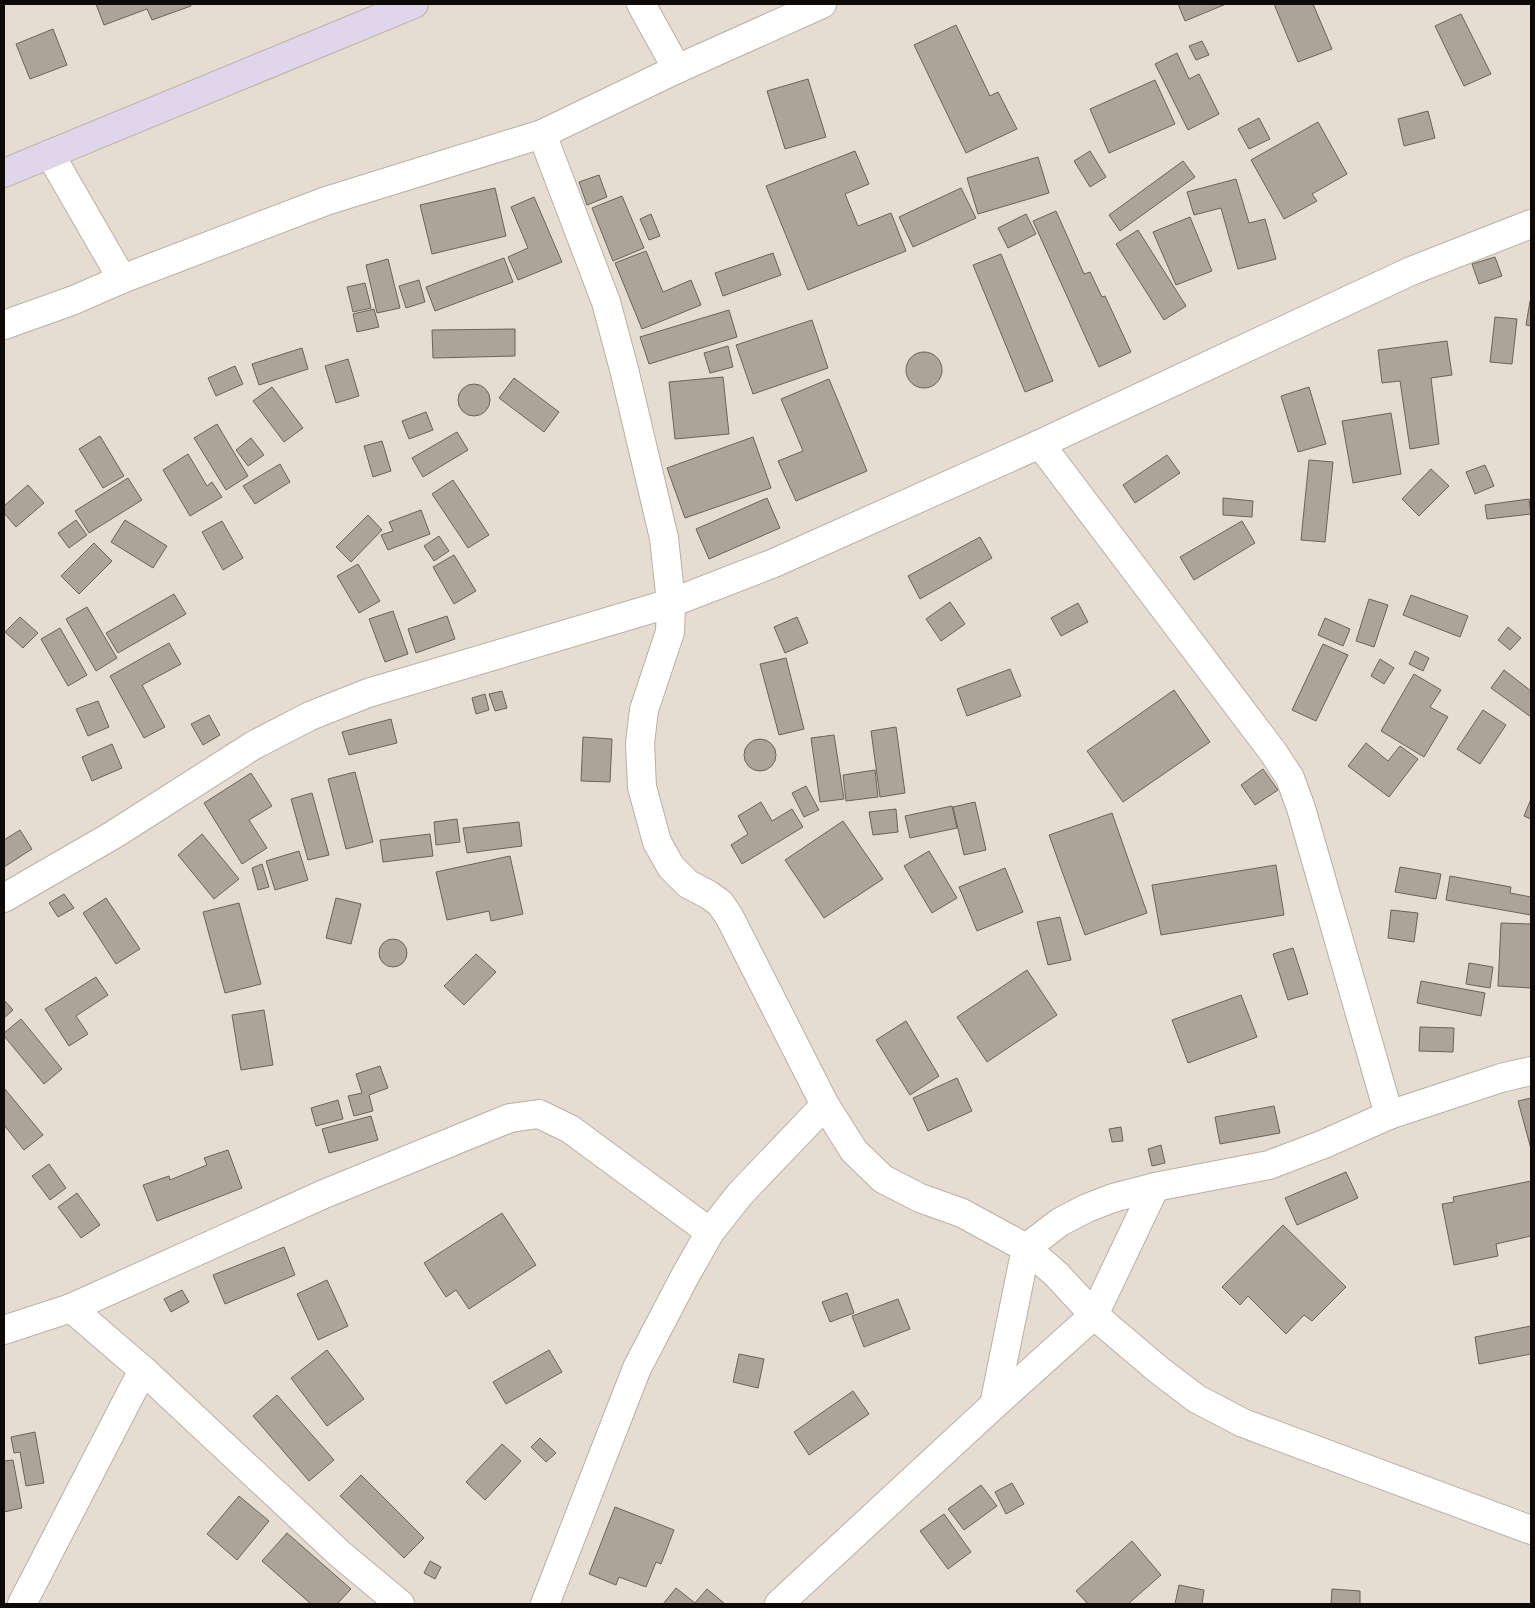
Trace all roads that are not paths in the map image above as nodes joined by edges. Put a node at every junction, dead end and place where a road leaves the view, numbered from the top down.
1 (414, 4) edge
2 (641, 4) edge
3 (822, 4) edge
4 (676, 70) junction
5 (542, 134) junction
6 (50, 154) junction
7 (4, 173) edge
8 (1531, 224) edge
9 (122, 279) junction
10 (4, 325) edge
11 (1040, 444) junction
12 (671, 603) junction
13 (4, 898) edge
14 (1531, 1071) edge
15 (826, 1105) junction
16 (1389, 1114) junction
17 (1155, 1187) junction
18 (710, 1232) junction
19 (1026, 1248) junction
20 (71, 1308) junction
21 (1094, 1315) junction
22 (4, 1330) edge
23 (143, 1370) junction
24 (994, 1405) junction
25 (1531, 1530) edge
26 (22, 1604) edge
27 (400, 1604) edge
28 (545, 1604) edge
29 (779, 1604) edge

1 - 6 main road
2 - 4 street
3 - 4 street
4 - 5 street
5 - 9 street
5 - 12 street
6 - 7 main road
6 - 9 street
8 - 11 street
9 - 10 street
11 - 12 street
11 - 16 street
12 - 13 street
12 - 15 street
14 - 16 street
15 - 18 street
15 - 19 street
16 - 17 street
17 - 19 street
17 - 21 street
18 - 20 street
18 - 28 street
19 - 21 street
19 - 24 street
20 - 22 street
20 - 23 street
21 - 24 street
21 - 25 street
23 - 26 street
23 - 27 street
24 - 29 street

